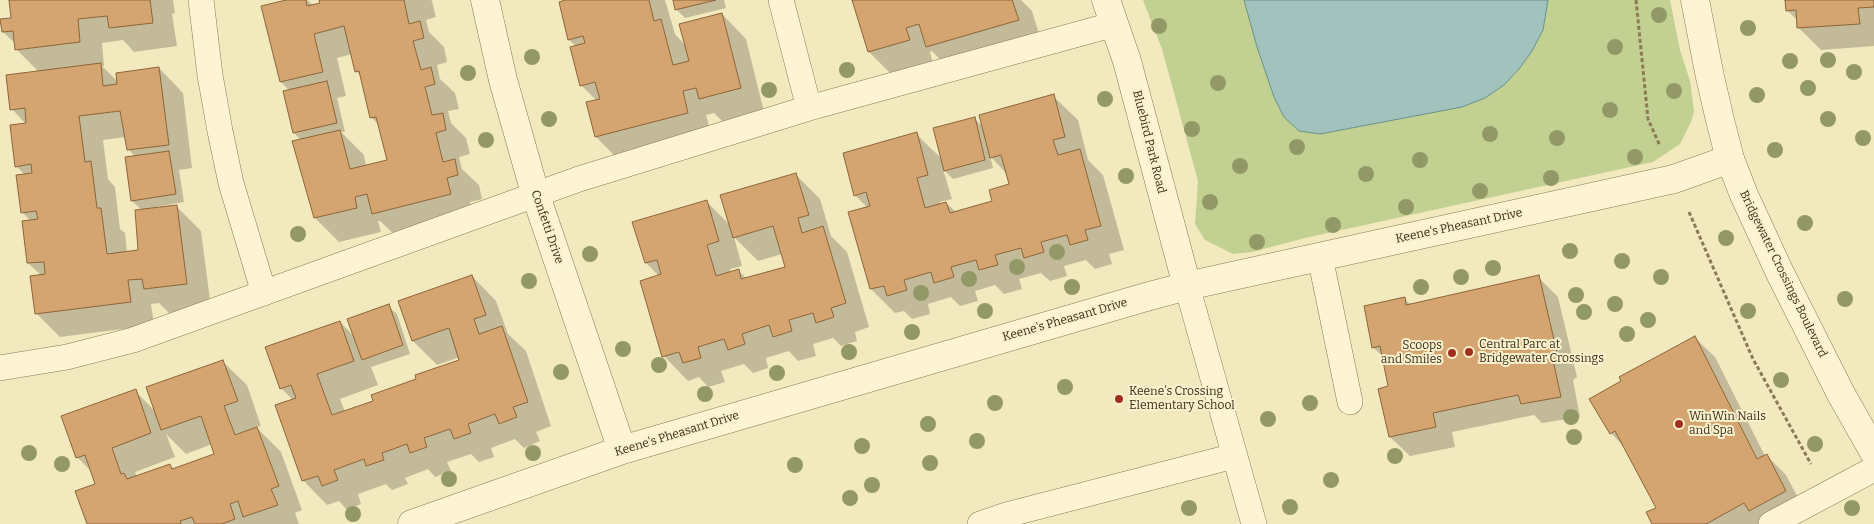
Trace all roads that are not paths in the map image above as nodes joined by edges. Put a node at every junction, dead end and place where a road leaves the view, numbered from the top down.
1 (201, 0) edge
2 (485, 0) edge
3 (780, 0) edge
4 (1695, 0) edge
5 (1111, 12) edge
6 (809, 108) junction
7 (1730, 159) junction
8 (535, 193) junction
9 (1320, 257) junction
10 (1187, 286) junction
11 (264, 293) junction
12 (0, 368) edge
13 (1350, 402) dead end
14 (622, 450) junction
15 (1874, 452) edge
16 (1234, 456) junction
17 (1874, 469) edge
18 (412, 524) edge
19 (980, 524) edge
20 (1254, 524) edge
21 (1771, 524) edge

1 - 11 lane
2 - 8 street, Confetti Drive
3 - 6 lane
4 - 7 street, Bridgewater Crossings Boulevard
5 - 6 lane
5 - 10 street, Bluebird Park Road
6 - 8 lane
7 - 9 street, Keene's Pheasant Drive
7 - 15 street, Bridgewater Crossings Boulevard
8 - 11 lane
8 - 14 street, Confetti Drive
9 - 10 street, Keene's Pheasant Drive
9 - 13 lane
10 - 14 street, Keene's Pheasant Drive
10 - 16 lane
11 - 12 lane
14 - 18 street, Keene's Pheasant Drive
16 - 19 lane
16 - 20 lane
17 - 21 lane

